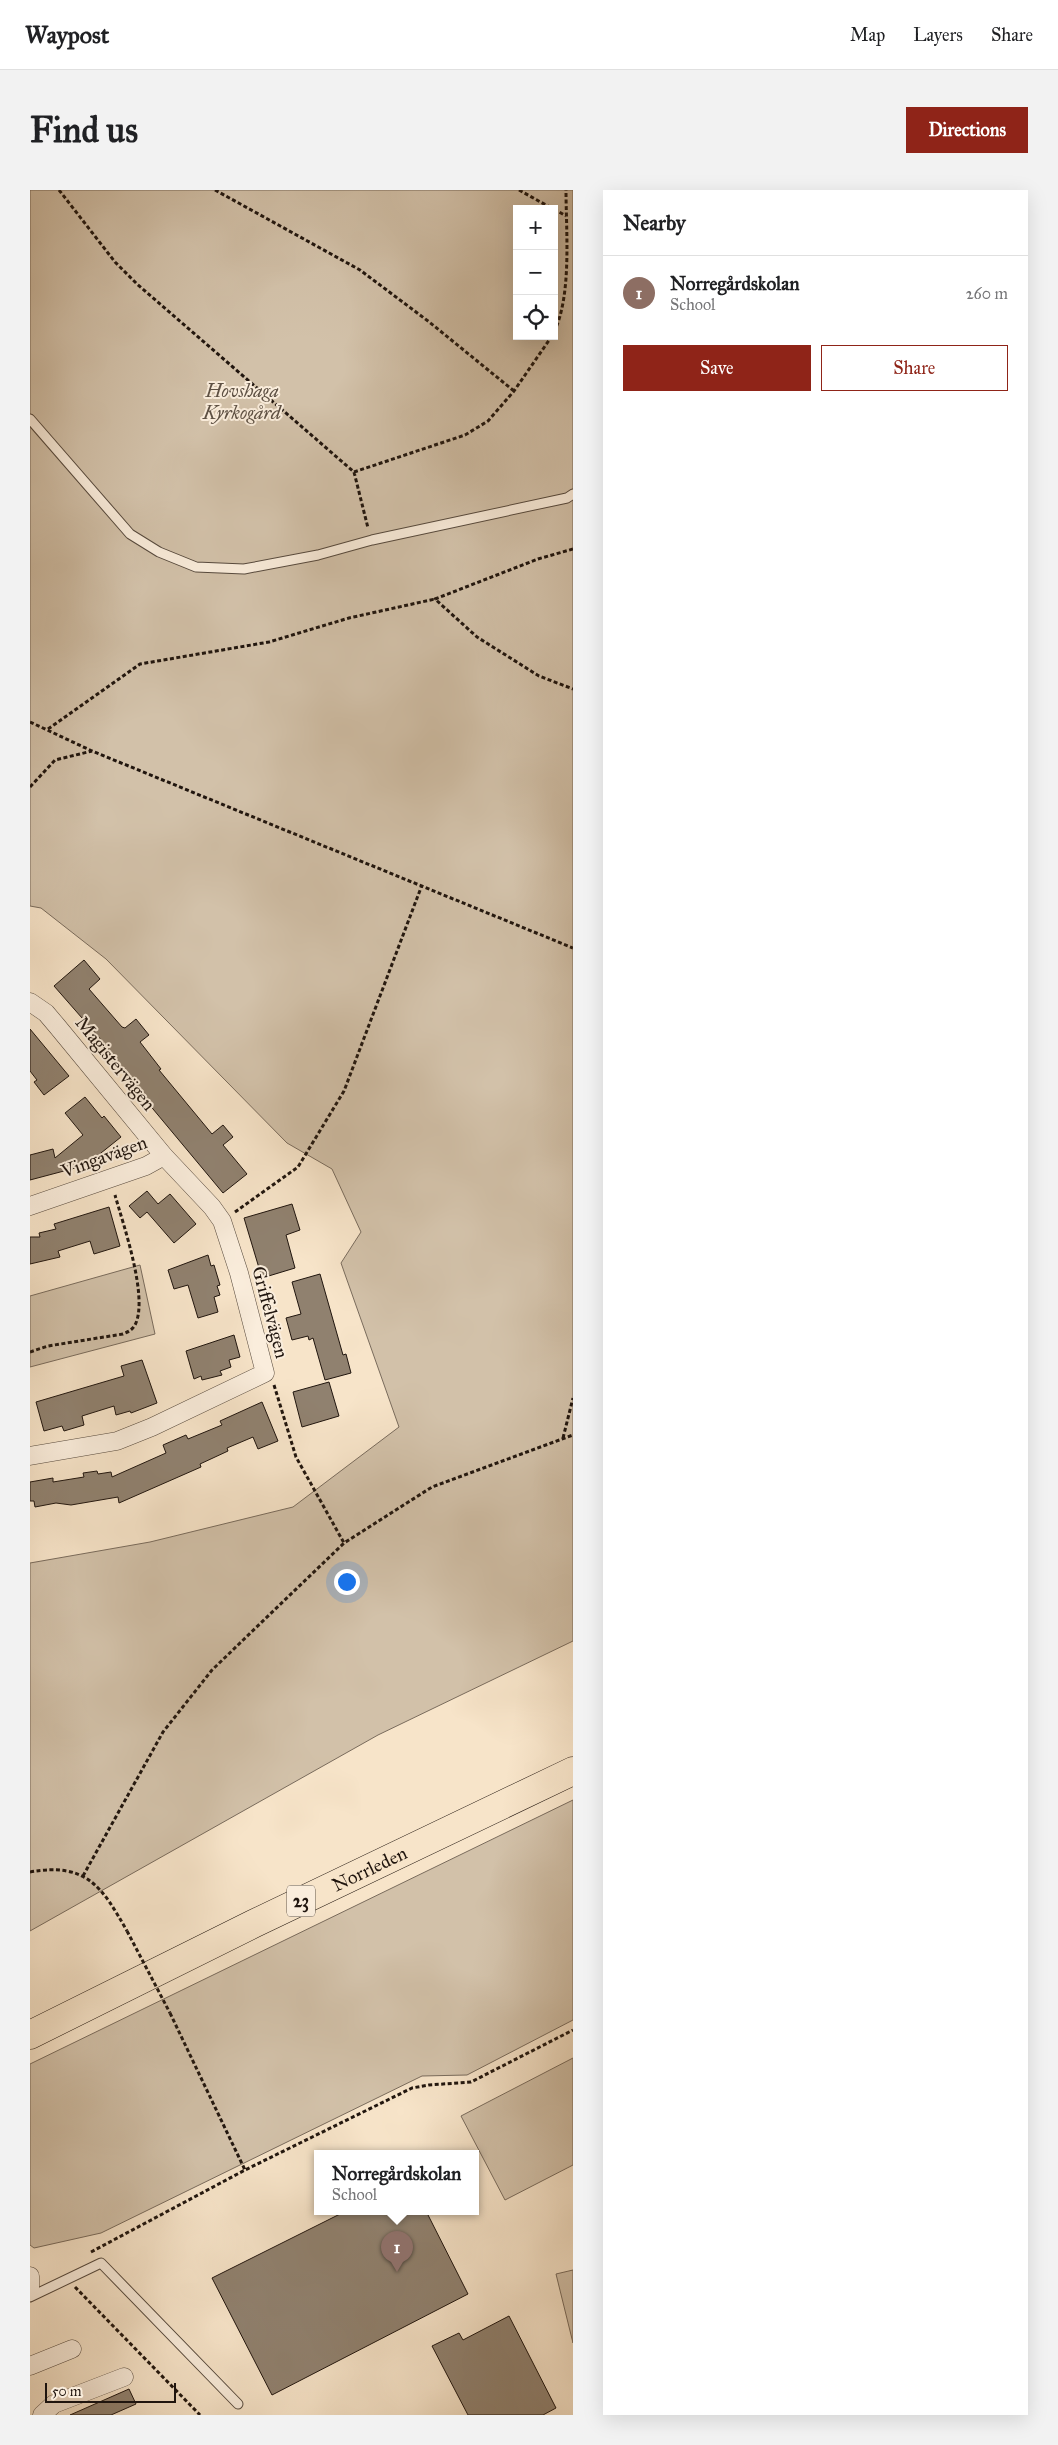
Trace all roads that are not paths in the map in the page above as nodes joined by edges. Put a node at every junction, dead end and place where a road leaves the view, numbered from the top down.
1 (30, 420) edge
2 (573, 494) edge
3 (30, 1002) edge
4 (164, 1156) junction
5 (30, 1206) edge
6 (30, 1456) edge
7 (573, 1752) edge
8 (573, 1771) edge
9 (30, 2015) edge
10 (30, 2035) edge
11 (30, 2276) edge
12 (30, 2288) edge
13 (30, 2297) edge
14 (72, 2349) dead end
15 (30, 2366) edge
16 (124, 2377) dead end
17 (238, 2404) dead end
18 (42, 2415) edge

1 - 2 lane
3 - 4 street, Magistervägen
4 - 5 street, Vingavägen
4 - 6 street, Griffelvägen
7 - 9 highway, Norrleden / 23
8 - 10 highway, Norrleden / 23
11 - 12 street
13 - 17 lane
14 - 15 street
16 - 18 street

